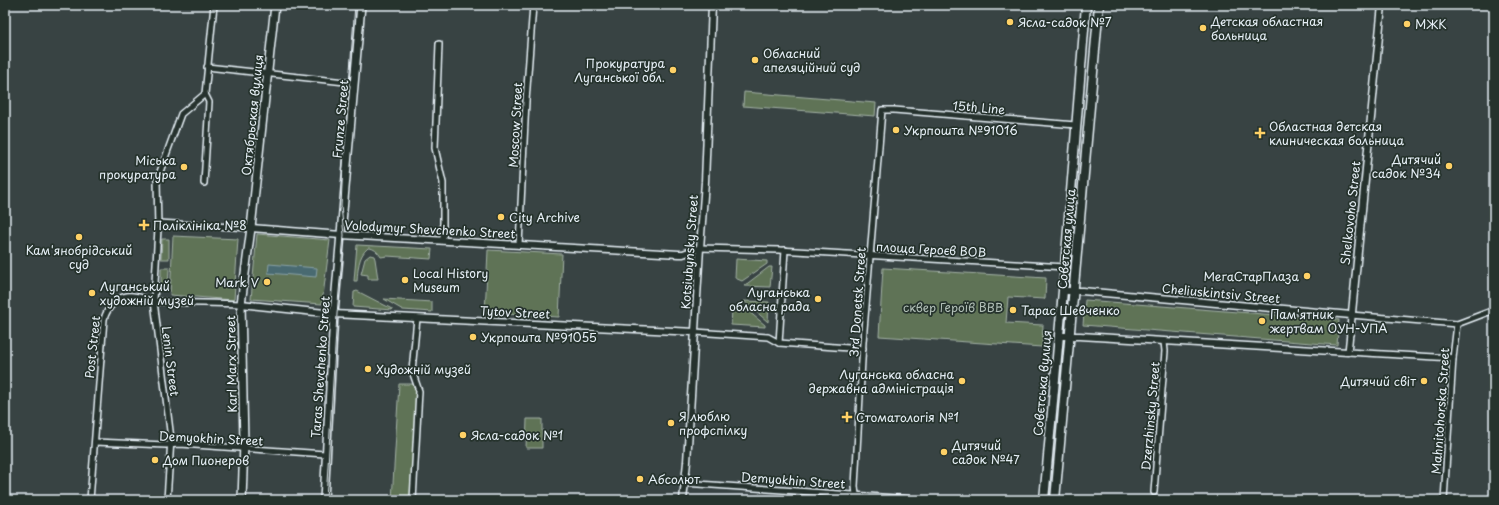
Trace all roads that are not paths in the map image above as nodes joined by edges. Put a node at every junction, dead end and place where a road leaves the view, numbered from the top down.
1 (214, 5) edge
2 (275, 5) edge
3 (361, 5) edge
4 (533, 5) edge
5 (712, 5) edge
6 (1086, 5) edge
7 (1099, 5) edge
8 (1382, 5) edge
9 (439, 44) dead end
10 (207, 67) junction
11 (268, 73) junction
12 (354, 83) junction
13 (205, 94) junction
14 (882, 110) joint
15 (1076, 125) junction
16 (204, 183) dead end
17 (158, 223) junction
18 (251, 228) junction
19 (341, 235) junction
20 (443, 241) junction
21 (519, 245) junction
22 (700, 248) junction
23 (785, 250) junction
24 (870, 255) junction
25 (1065, 267) junction
26 (1063, 291) junction
27 (1073, 291) junction
28 (154, 301) junction
29 (241, 304) junction
30 (1494, 310) edge
31 (334, 314) junction
32 (1352, 315) junction
33 (417, 318) junction
34 (1457, 324) junction
35 (694, 332) junction
36 (1350, 333) joint
37 (1059, 336) junction
38 (1069, 336) junction
39 (1164, 342) junction
40 (779, 343) junction
41 (863, 349) junction
42 (1348, 352) junction
43 (1453, 358) junction
44 (95, 442) junction
45 (171, 445) junction
46 (244, 449) junction
47 (325, 454) junction
48 (684, 483) junction
49 (1154, 492) dead end
50 (856, 495) junction
51 (90, 500) edge
52 (167, 500) edge
53 (242, 500) edge
54 (324, 500) edge
55 (413, 500) edge
56 (683, 500) edge
57 (924, 500) edge
58 (1044, 500) edge
59 (1055, 500) edge
60 (1444, 500) edge

1 - 10 street
2 - 11 main road, Октябрьская вулиця
3 - 12 main road, Frunze Street
4 - 21 street, Moscow Street
5 - 22 street, Kotsiubynsky Street
6 - 15 main road, Совєтська вулиця
7 - 27 main road, Советская улица
8 - 32 street, Shelkovoho Street
9 - 20 street
10 - 11 street
10 - 13 street
11 - 12 street
11 - 18 main road, Октябрьская вулиця
12 - 19 main road, Frunze Street
13 - 16 street
13 - 17 street, Lenin Street
14 - 15 street, 15th Line
14 - 24 street, 3rd Donetsk Street
15 - 25 main road, Совєтська вулиця
17 - 18 street, Volodymyr Shevchenko Street
17 - 28 street, Lenin Street
18 - 19 street, Volodymyr Shevchenko Street
18 - 29 main road, Karl Marx Street
19 - 20 street, Volodymyr Shevchenko Street
19 - 31 main road, Taras Shevchenko Street
20 - 21 street, Volodymyr Shevchenko Street
21 - 22 street, Volodymyr Shevchenko Street
22 - 23 street, площа Героєв ВОВ
22 - 35 street, Kotsiubynsky Street
23 - 24 street, площа Героєв ВОВ
23 - 40 street
24 - 25 street, площа Героєв ВОВ
24 - 41 street, 3rd Donetsk Street
25 - 26 main road, Совєтська вулиця
26 - 27 street, Cheliuskintsiv Street
26 - 37 main road, Совєтська вулиця
27 - 32 street, Cheliuskintsiv Street
27 - 38 main road, Советская улица
28 - 29 street, Post Street
28 - 44 street, Post Street
28 - 45 street, Lenin Street
29 - 31 street, Post Street
29 - 46 main road, Karl Marx Street
30 - 34 street, Cheliuskintsiv Street
31 - 33 street, Tytov Street
31 - 47 main road, Taras Shevchenko Street
32 - 34 street, Cheliuskintsiv Street
32 - 36 street, Shelkovoho Street
33 - 35 street, Tytov Street
33 - 55 street
34 - 43 street, Mahnitohorska Street
35 - 40 street
35 - 48 street, Kotsiubynsky Street
36 - 42 street, Shelkovoho Street
37 - 38 street
37 - 58 main road, Совєтська вулиця
38 - 39 street
38 - 59 main road, Советская улица
39 - 42 street
39 - 49 street, Dzerzhinsky Street
40 - 41 street
41 - 50 street, 3rd Donetsk Street
42 - 43 street
43 - 60 street, Mahnitohorska Street
44 - 45 street, Demyokhin Street
44 - 51 street, Post Street
45 - 46 street, Demyokhin Street
45 - 52 street, Lenin Street
46 - 47 street, Demyokhin Street
46 - 53 main road, Karl Marx Street
47 - 54 main road, Taras Shevchenko Street
48 - 50 street, Demyokhin Street
48 - 56 street, Kotsiubynsky Street
50 - 57 street, Demyokhin Street

